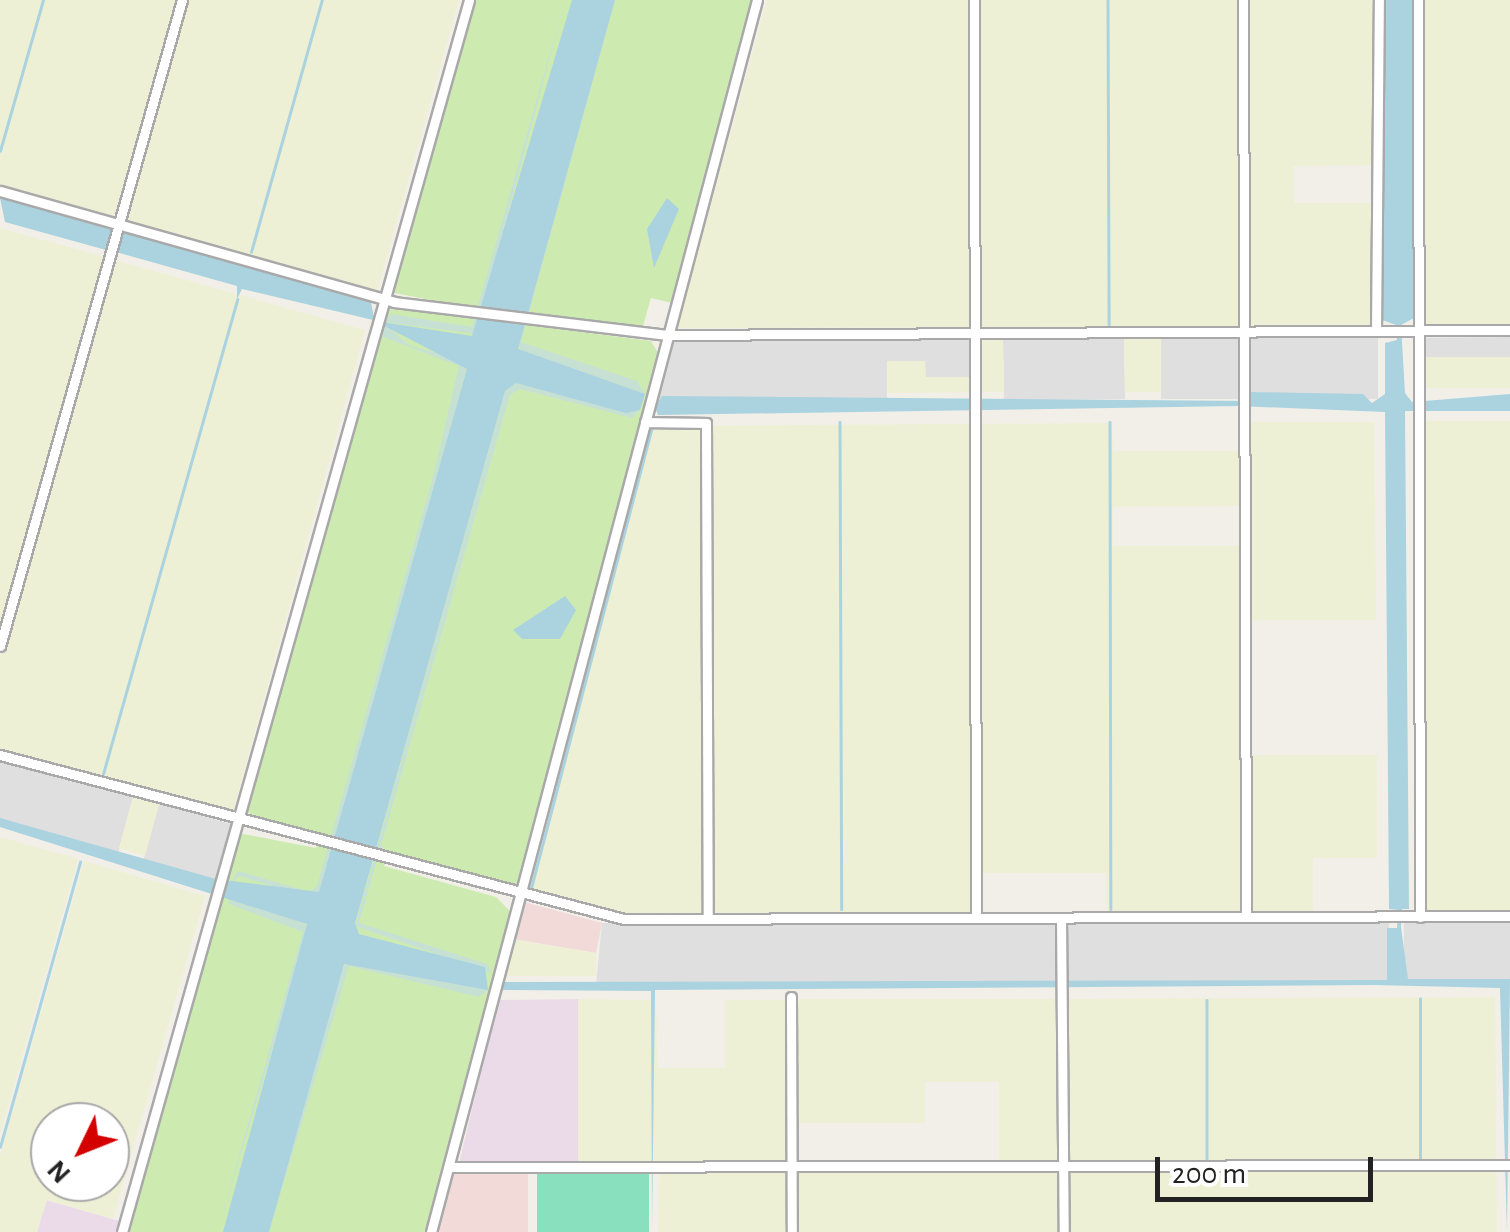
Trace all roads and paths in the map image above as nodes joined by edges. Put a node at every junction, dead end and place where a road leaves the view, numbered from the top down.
1 (182, 0) edge
2 (468, 0) edge
3 (756, 0) edge
4 (974, 0) edge
5 (1243, 0) edge
6 (1380, 0) edge
7 (1418, 0) edge
8 (0, 191) edge
9 (118, 224) junction
10 (384, 300) junction
11 (1510, 330) edge
12 (1244, 331) junction
13 (1376, 331) junction
14 (1419, 331) junction
15 (975, 332) junction
16 (668, 335) junction
17 (645, 422) junction
18 (0, 646) edge
19 (0, 755) edge
20 (238, 822) junction
21 (520, 896) junction
22 (1420, 916) junction
23 (1510, 916) edge
24 (1246, 917) junction
25 (976, 918) junction
26 (1061, 918) junction
27 (708, 919) junction
28 (792, 997) dead end
29 (1506, 1165) edge
30 (449, 1166) junction
31 (1064, 1166) junction
32 (792, 1167) junction
33 (122, 1232) edge
34 (431, 1232) edge
35 (792, 1232) edge
36 (1064, 1232) edge

1 - 9 street
2 - 10 street
3 - 16 street
4 - 15 street
5 - 12 street
6 - 13 street
7 - 14 street
8 - 9 street
9 - 10 street
9 - 18 street
10 - 16 street
10 - 20 street
11 - 14 street
12 - 13 street
12 - 15 street
12 - 24 street
13 - 14 street
14 - 22 street
15 - 16 street
15 - 25 street
16 - 17 street
17 - 21 street
17 - 27 street
19 - 20 street
20 - 21 street
20 - 33 street
21 - 27 street
21 - 30 street
22 - 23 street
22 - 24 street
24 - 26 street
25 - 26 street
25 - 27 street
26 - 31 street
28 - 32 street
29 - 31 street
30 - 32 street
30 - 34 street
31 - 32 street
31 - 36 street
32 - 35 street

